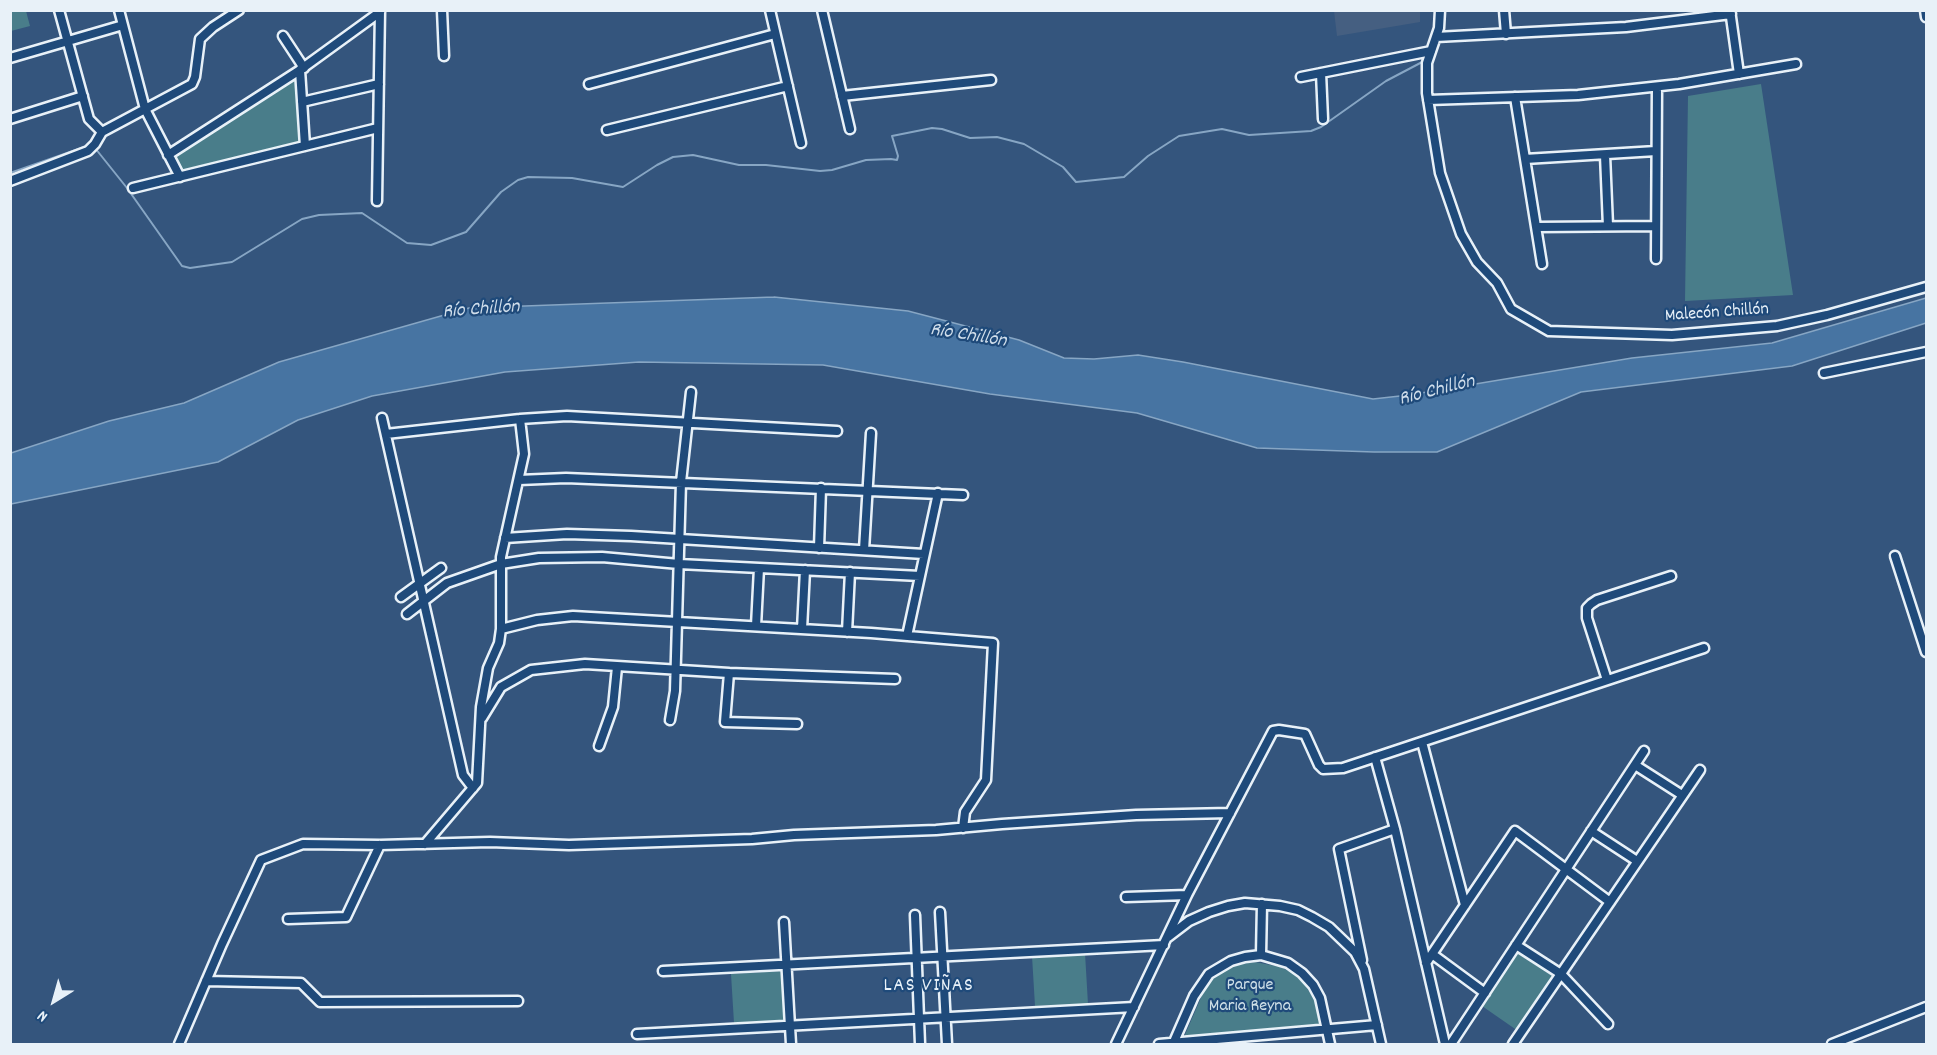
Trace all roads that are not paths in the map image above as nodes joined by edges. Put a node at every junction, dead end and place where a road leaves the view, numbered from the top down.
1 (59, 10) edge
2 (119, 10) edge
3 (239, 10) edge
4 (442, 10) edge
5 (770, 10) edge
6 (822, 10) edge
7 (1440, 10) edge
8 (1504, 10) edge
9 (1925, 10) edge
10 (380, 11) edge
11 (1731, 12) edge
12 (1692, 15) edge
13 (1926, 17) edge
14 (123, 25) junction
15 (775, 34) junction
16 (1506, 34) junction
17 (283, 36) dead end
18 (1436, 37) junction
19 (68, 41) junction
20 (1431, 51) junction
21 (444, 56) dead end
22 (10, 58) edge
23 (1796, 64) dead end
24 (302, 69) junction
25 (1321, 73) junction
26 (1739, 74) junction
27 (1301, 77) dead end
28 (991, 80) dead end
29 (379, 84) junction
30 (589, 84) dead end
31 (788, 86) junction
32 (1657, 87) junction
33 (83, 96) junction
34 (842, 96) junction
35 (1515, 97) junction
36 (1428, 100) junction
37 (302, 102) junction
38 (145, 110) junction
39 (10, 119) edge
40 (1323, 119) dead end
41 (378, 128) junction
42 (850, 129) dead end
43 (607, 130) dead end
44 (102, 132) junction
45 (801, 143) dead end
46 (305, 146) junction
47 (1656, 151) junction
48 (1605, 154) junction
49 (168, 155) junction
50 (1525, 159) junction
51 (180, 177) junction
52 (10, 181) edge
53 (133, 188) dead end
54 (377, 201) dead end
55 (1608, 226) junction
56 (1656, 226) junction
57 (1537, 227) junction
58 (1656, 259) dead end
59 (1542, 264) dead end
60 (1926, 287) edge
61 (1926, 352) edge
62 (1824, 374) dead end
63 (691, 392) dead end
64 (382, 418) dead end
65 (519, 419) junction
66 (687, 423) junction
67 (837, 431) dead end
68 (871, 433) dead end
69 (386, 434) junction
70 (519, 480) junction
71 (681, 482) junction
72 (821, 488) junction
73 (867, 490) junction
74 (938, 494) junction
75 (963, 495) dead end
76 (505, 538) junction
77 (680, 539) junction
78 (819, 548) junction
79 (864, 550) junction
80 (924, 554) junction
81 (1895, 556) dead end
82 (501, 564) junction
83 (679, 564) junction
84 (441, 568) dead end
85 (759, 568) junction
86 (805, 570) junction
87 (850, 572) junction
88 (920, 576) junction
89 (1671, 576) dead end
90 (420, 584) junction
91 (401, 597) dead end
92 (424, 602) junction
93 (407, 614) dead end
94 (677, 622) junction
95 (756, 626) junction
96 (501, 628) junction
97 (802, 629) junction
98 (847, 632) junction
99 (906, 636) junction
100 (1704, 648) dead end
101 (1926, 652) edge
102 (617, 667) junction
103 (675, 671) junction
104 (729, 673) junction
105 (895, 679) dead end
106 (1607, 680) junction
107 (670, 720) dead end
108 (480, 721) junction
109 (797, 724) dead end
110 (1422, 742) junction
111 (599, 746) dead end
112 (1644, 751) dead end
113 (1375, 757) junction
114 (1635, 765) junction
115 (1700, 770) dead end
116 (473, 788) junction
117 (1682, 795) junction
118 (1230, 813) junction
119 (963, 828) junction
120 (1395, 829) junction
121 (1591, 831) junction
122 (425, 844) junction
123 (380, 845) junction
124 (1637, 861) junction
125 (1566, 869) junction
126 (1187, 895) junction
127 (1126, 897) dead end
128 (1610, 902) junction
129 (1262, 904) junction
130 (1465, 905) junction
131 (940, 912) dead end
132 (915, 915) dead end
133 (288, 919) dead end
134 (784, 922) dead end
135 (1166, 941) junction
136 (1516, 945) junction
137 (1432, 954) junction
138 (1261, 955) junction
139 (942, 956) junction
140 (916, 958) junction
141 (1426, 963) junction
142 (786, 964) junction
143 (1364, 969) junction
144 (663, 971) dead end
145 (1561, 974) junction
146 (206, 981) junction
147 (1485, 993) junction
148 (518, 1001) dead end
149 (1134, 1006) junction
150 (1926, 1007) edge
151 (945, 1017) junction
152 (919, 1018) junction
153 (1608, 1024) dead end
154 (1377, 1025) junction
155 (790, 1026) junction
156 (1327, 1030) junction
157 (637, 1034) dead end
158 (1258, 1040) edge
159 (179, 1044) edge
160 (791, 1044) edge
161 (920, 1044) edge
162 (947, 1044) edge
163 (1116, 1044) edge
164 (1158, 1044) edge
165 (1174, 1044) edge
166 (1330, 1044) edge
167 (1381, 1044) edge
168 (1445, 1044) edge
169 (1451, 1044) edge
170 (1513, 1044) edge
171 (1832, 1044) edge

1 - 19 street
2 - 14 street
3 - 38 street
4 - 21 street
5 - 15 street
6 - 34 street
7 - 18 street
8 - 16 street
9 - 13 street
10 - 24 street
10 - 29 street
11 - 12 street
11 - 26 street
12 - 16 street
14 - 19 street
14 - 38 street
15 - 30 street
15 - 31 street
16 - 18 street
17 - 24 street
18 - 20 street
19 - 22 street
19 - 33 street
20 - 25 street
20 - 36 street
23 - 26 street
24 - 37 street
24 - 49 street
25 - 27 street
25 - 40 street
26 - 32 street
28 - 34 street
29 - 37 street
29 - 41 street
31 - 43 street
31 - 45 street
32 - 35 street
32 - 47 street
33 - 39 street
33 - 44 street
34 - 42 street
35 - 36 street
35 - 50 street
36 - 60 street, Malecón Chillón
37 - 46 street
38 - 44 street
38 - 49 street
41 - 46 street
41 - 54 street
44 - 52 street
46 - 51 street
47 - 48 street
47 - 56 street
48 - 50 street
48 - 55 street
49 - 51 street
50 - 57 street
51 - 53 street
55 - 56 street
55 - 57 street
56 - 58 street
57 - 59 street
61 - 62 street
63 - 66 street
64 - 69 street
65 - 66 street
65 - 69 street
65 - 70 street
66 - 67 street
66 - 71 street
68 - 73 street
69 - 90 street
70 - 71 street
70 - 76 street
71 - 72 street
71 - 77 street
72 - 73 street
72 - 78 street
73 - 74 street
73 - 79 street
74 - 75 street
74 - 80 street
76 - 77 street
76 - 82 street
77 - 78 street
77 - 83 street
78 - 79 street
79 - 80 street
80 - 88 street
81 - 101 street
82 - 83 street
82 - 92 street
82 - 96 street
83 - 85 street
83 - 94 street
84 - 90 street
85 - 86 street
85 - 95 street
86 - 87 street
86 - 97 street
87 - 88 street
87 - 98 street
88 - 99 street
89 - 106 street
90 - 91 street
90 - 92 street
92 - 93 street
92 - 116 street
94 - 95 street
94 - 96 street
94 - 103 street
95 - 97 street
96 - 108 street
97 - 98 street
98 - 99 street
99 - 119 street
100 - 106 street
102 - 103 street
102 - 108 street
102 - 111 street
103 - 104 street
103 - 107 street
104 - 105 street
104 - 109 street
106 - 110 street
108 - 116 street
110 - 113 street
110 - 130 street
112 - 114 street
113 - 118 street
113 - 120 street
114 - 117 street
114 - 121 street
115 - 117 street
116 - 122 street
117 - 124 street
118 - 119 street
118 - 126 street
119 - 122 street
120 - 141 street
120 - 143 street
121 - 124 street
121 - 125 street
122 - 123 street
123 - 133 street
123 - 146 street
124 - 128 street
125 - 128 street
125 - 130 street
125 - 136 street
126 - 127 street
126 - 135 street
128 - 145 street
129 - 135 street
129 - 138 street
129 - 143 street
130 - 137 street
131 - 139 street
132 - 140 street
134 - 142 street
135 - 139 street
135 - 149 street
136 - 145 street
136 - 147 street
137 - 141 street
137 - 147 street
138 - 156 street
138 - 165 street
139 - 140 street
139 - 151 street
140 - 142 street
140 - 152 street
141 - 168 street
142 - 144 street
142 - 155 street
143 - 154 street
145 - 153 street
145 - 170 street
146 - 148 street
146 - 159 street
147 - 169 street
149 - 151 street
149 - 163 street
150 - 171 street
151 - 152 street
151 - 162 street
152 - 155 street
152 - 161 street
154 - 156 street
154 - 167 street
155 - 157 street
155 - 160 street
156 - 158 street
156 - 166 street
158 - 165 street
164 - 165 street

